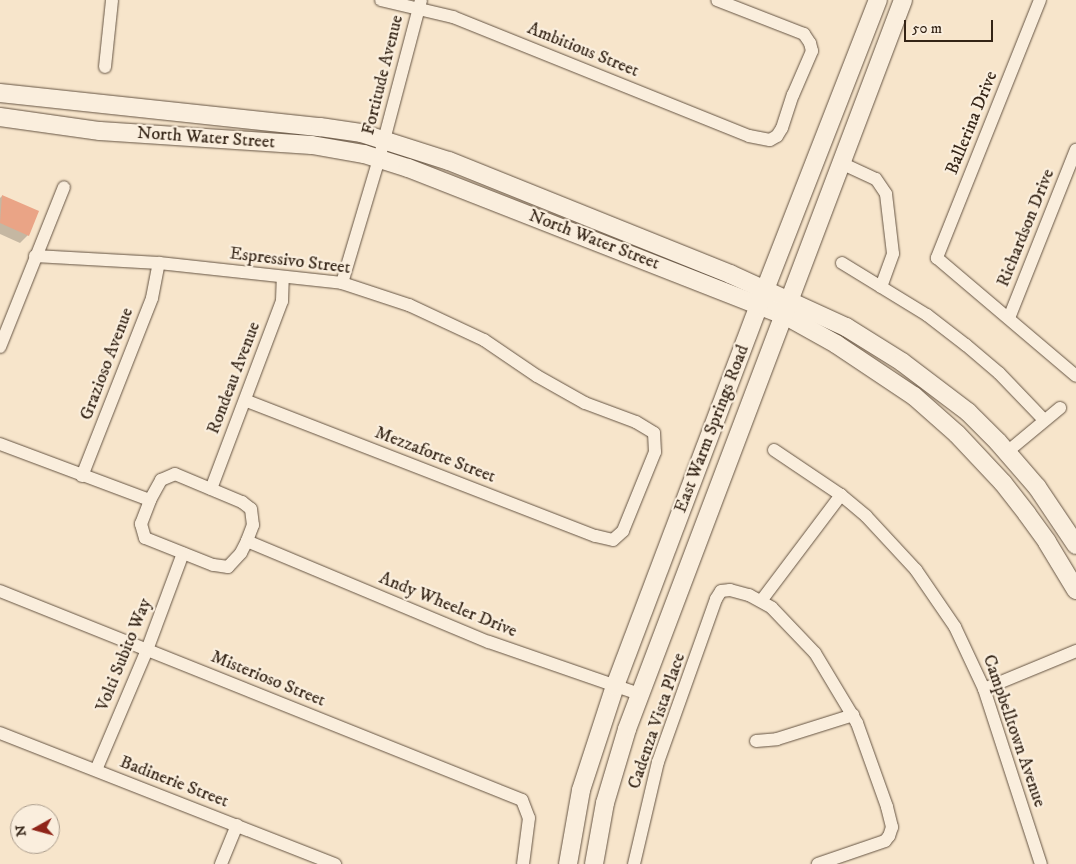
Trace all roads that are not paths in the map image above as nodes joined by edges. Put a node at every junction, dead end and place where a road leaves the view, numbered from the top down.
1 (112, 0) edge
2 (381, 0) edge
3 (717, 0) edge
4 (878, 0) edge
5 (903, 0) edge
6 (1040, 0) edge
7 (420, 4) edge
8 (105, 67) dead end
9 (0, 94) edge
10 (0, 117) edge
11 (384, 139) junction
12 (1076, 150) edge
13 (380, 159) junction
14 (841, 163) junction
15 (64, 187) dead end
16 (35, 256) junction
17 (159, 263) junction
18 (842, 263) dead end
19 (283, 278) junction
20 (342, 283) junction
21 (881, 287) junction
22 (766, 289) junction
23 (759, 305) junction
24 (787, 307) junction
25 (1009, 318) junction
26 (0, 347) edge
27 (1076, 376) edge
28 (244, 400) junction
29 (1060, 408) dead end
30 (1044, 420) junction
31 (0, 444) edge
32 (774, 450) dead end
33 (1007, 452) junction
34 (82, 476) junction
35 (211, 489) junction
36 (841, 495) junction
37 (150, 500) junction
38 (613, 540) joint
39 (247, 541) junction
40 (1076, 545) edge
41 (183, 553) junction
42 (1076, 590) edge
43 (0, 591) edge
44 (761, 600) junction
45 (147, 650) junction
46 (1076, 651) edge
47 (615, 686) junction
48 (984, 689) junction
49 (639, 694) junction
50 (852, 715) junction
51 (0, 733) edge
52 (756, 740) dead end
53 (96, 770) junction
54 (237, 825) junction
55 (221, 864) edge
56 (335, 864) edge
57 (523, 864) edge
58 (568, 864) edge
59 (594, 864) edge
60 (634, 864) edge
61 (818, 864) edge
62 (1041, 864) edge

1 - 8 street
2 - 7 street, Ambitious Street
3 - 7 street, Ambitious Street
4 - 22 main road, East Warm Springs Road
5 - 14 main road, East Warm Springs Road
6 - 25 street, Ballerina Drive
7 - 11 street, Fortitude Avenue
9 - 11 main road, North Water Street
10 - 13 main road, North Water Street
11 - 13 street, Fortitude Avenue
11 - 22 main road, North Water Street
12 - 25 street, Richardson Drive
13 - 20 street, Fortitude Avenue
13 - 23 main road, North Water Street
14 - 21 street
14 - 24 main road, East Warm Springs Road
15 - 16 street
16 - 17 street, Espressivo Street
16 - 26 street
17 - 19 street, Espressivo Street
17 - 34 street, Grazioso Avenue
18 - 21 street
19 - 20 street, Espressivo Street
19 - 28 street, Rondeau Avenue
20 - 38 street, Espressivo Street
21 - 30 street
22 - 23 main road, East Warm Springs Road
22 - 24 main road, North Water Street
23 - 24 main road, North Water Street
23 - 47 main road, East Warm Springs Road
24 - 33 main road, North Water Street
24 - 42 main road, North Water Street
24 - 49 main road, East Warm Springs Road
25 - 27 street
28 - 35 street, Rondeau Avenue
28 - 38 street, Mezzaforte Street
29 - 30 street
30 - 33 street
31 - 34 street
32 - 36 street, Campbelltown Avenue
33 - 40 main road, North Water Street
34 - 37 street
35 - 37 street
35 - 39 street
36 - 44 street
36 - 48 street, Campbelltown Avenue
37 - 41 street
39 - 41 street
39 - 47 street, Andy Wheeler Drive
41 - 45 street, Volti Subito Way
43 - 45 street, Misterioso Street
44 - 50 street
44 - 60 street, Cadenza Vista Place
45 - 53 street, Volti Subito Way
45 - 57 street, Misterioso Street
46 - 48 street
47 - 49 street, Andy Wheeler Drive
47 - 58 main road, East Warm Springs Road
48 - 62 street, Campbelltown Avenue
49 - 59 main road, East Warm Springs Road
50 - 52 street
50 - 61 street
51 - 53 street, Badinerie Street
53 - 54 street, Badinerie Street
54 - 55 street
54 - 56 street, Badinerie Street

